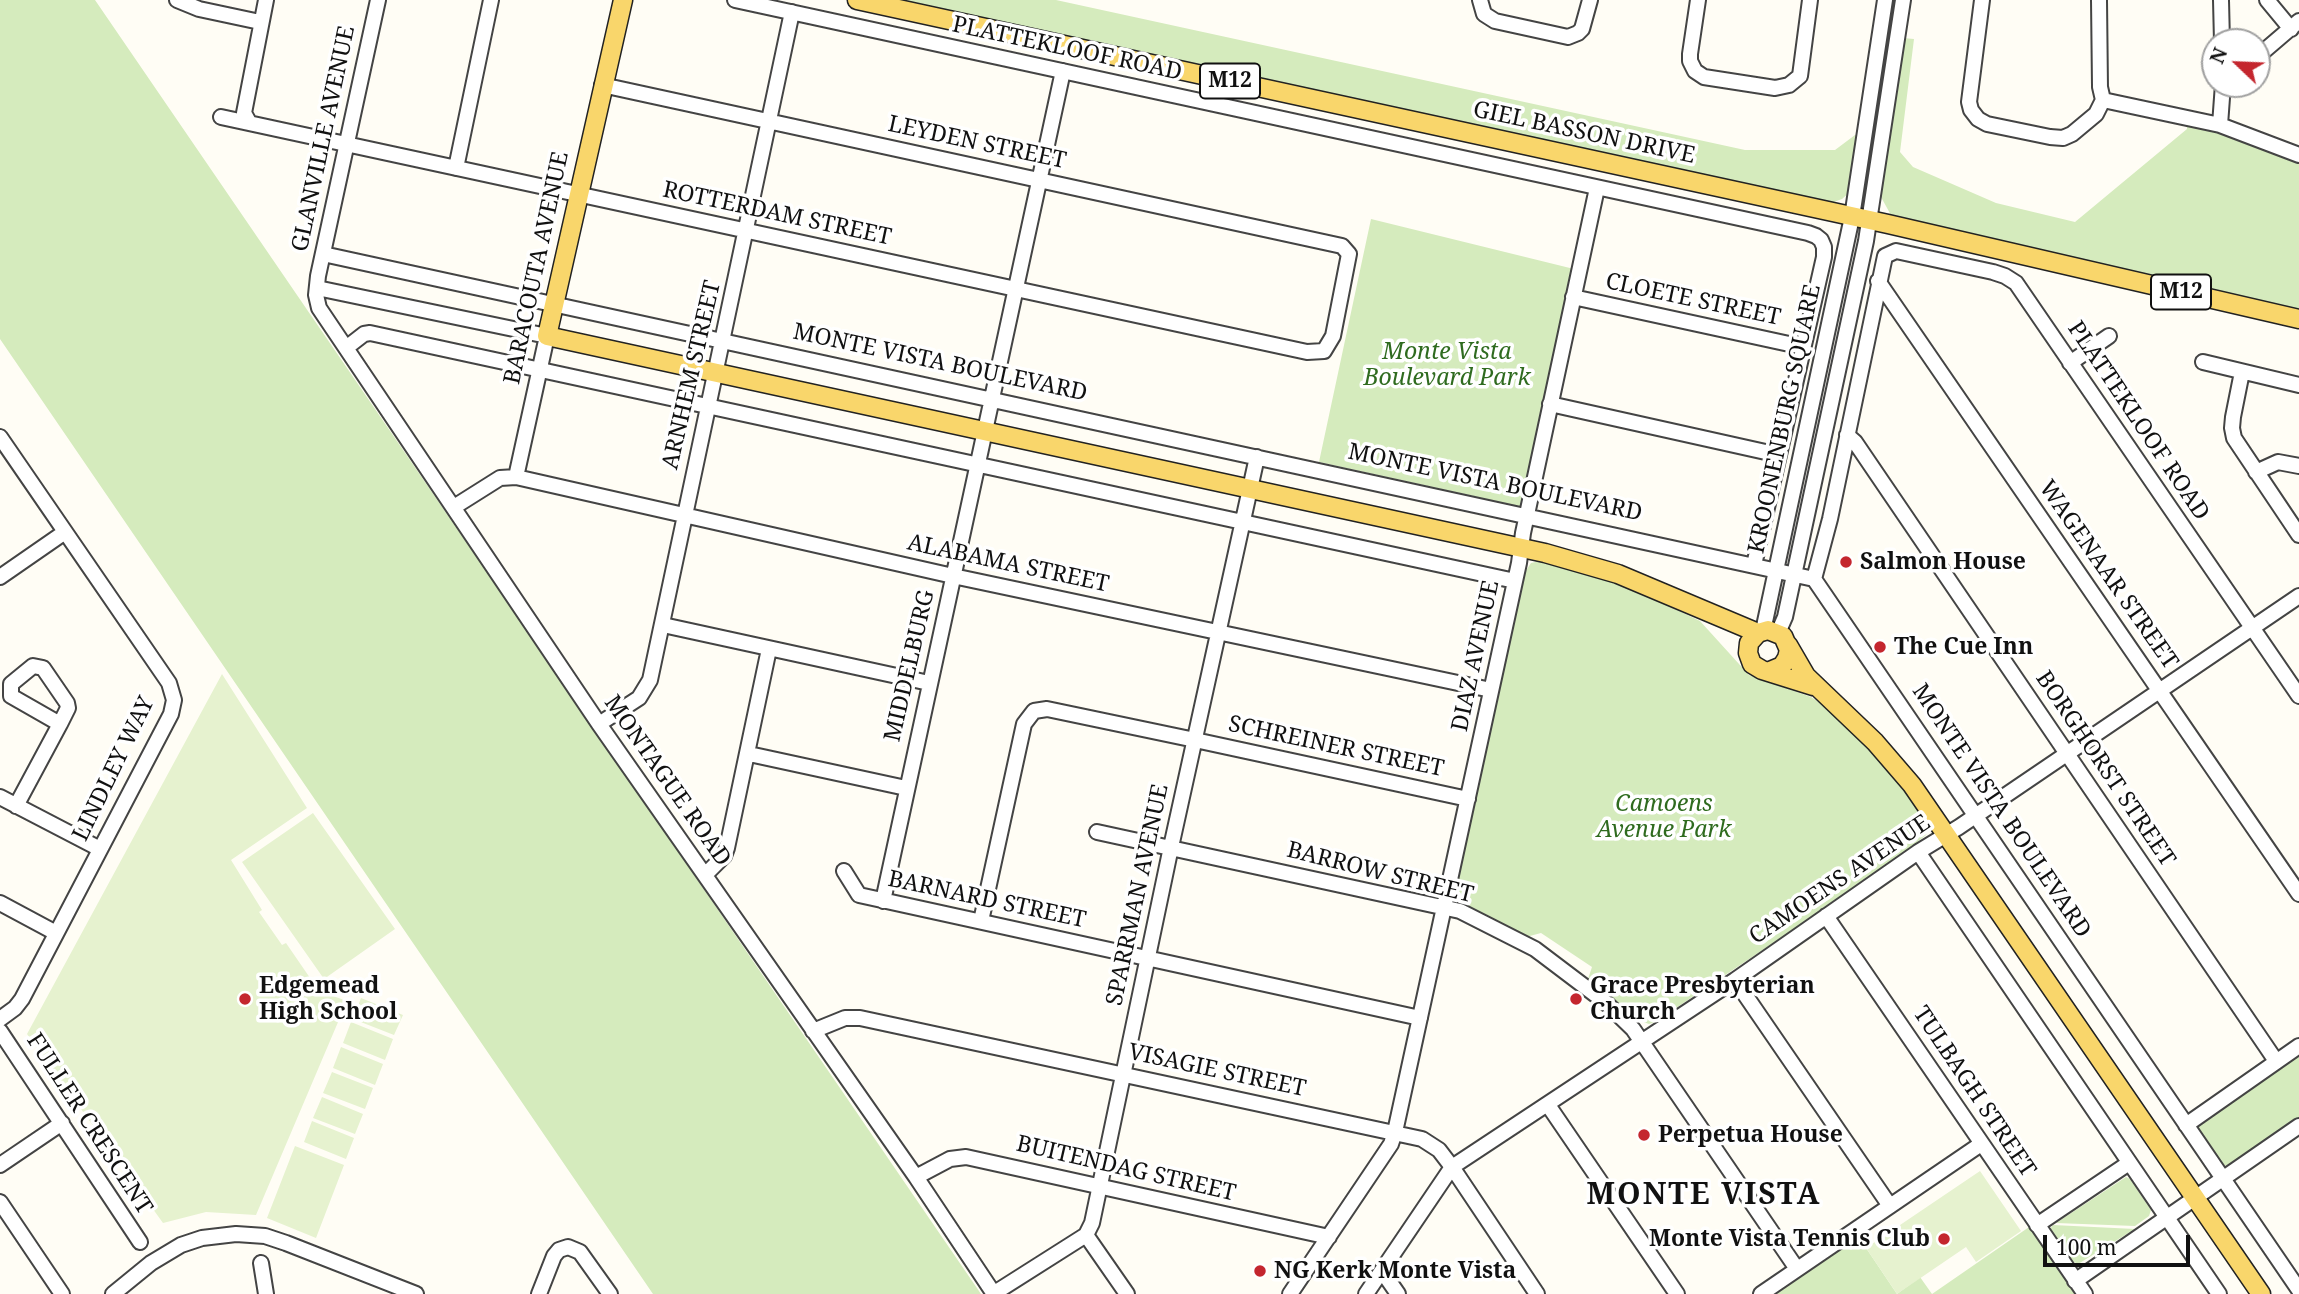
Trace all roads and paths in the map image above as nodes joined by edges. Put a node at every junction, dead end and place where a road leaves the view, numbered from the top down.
1 (179, 0) edge
2 (266, 0) edge
3 (378, 0) edge
4 (491, 0) edge
5 (623, 0) edge
6 (735, 0) edge
7 (857, 0) edge
8 (1480, 0) edge
9 (1590, 0) edge
10 (1698, 0) edge
11 (1810, 0) edge
12 (1885, 0) edge
13 (1903, 0) edge
14 (1982, 0) edge
15 (2098, 0) edge
16 (2221, 0) edge
17 (2267, 0) edge
18 (792, 12) junction
19 (260, 22) junction
20 (2295, 25) edge
21 (2222, 28) edge
22 (2271, 45) edge
23 (1063, 71) junction
24 (602, 85) junction
25 (2223, 98) edge
26 (2103, 100) junction
27 (221, 117) dead end
28 (770, 121) junction
29 (249, 122) junction
30 (2220, 125) junction
31 (347, 144) junction
32 (2299, 155) edge
33 (456, 168) junction
34 (1039, 180) junction
35 (1597, 188) junction
36 (578, 195) junction
37 (1852, 216) junction
38 (1870, 220) junction
39 (747, 230) junction
40 (323, 254) junction
41 (1824, 257) joint
42 (1878, 281) junction
43 (317, 288) junction
44 (1015, 288) junction
45 (1573, 297) junction
46 (553, 305) junction
47 (2299, 319) edge
48 (547, 336) junction
49 (2109, 336) dead end
50 (724, 341) junction
51 (345, 348) junction
52 (1803, 348) junction
53 (1324, 351) joint
54 (2203, 362) dead end
55 (2070, 363) junction
56 (540, 370) junction
57 (2242, 372) junction
58 (716, 373) junction
59 (2299, 385) edge
60 (991, 400) junction
61 (1791, 400) junction
62 (1550, 404) junction
63 (1811, 404) junction
64 (709, 406) junction
65 (1831, 408) junction
66 (1850, 413) junction
67 (984, 432) junction
68 (1847, 435) junction
69 (0, 437) edge
70 (1779, 455) junction
71 (1257, 457) junction
72 (977, 464) junction
73 (2299, 466) edge
74 (2256, 472) junction
75 (516, 477) junction
76 (1251, 489) junction
77 (454, 508) junction
78 (684, 515) junction
79 (1527, 516) junction
80 (1244, 523) junction
81 (65, 532) junction
82 (2299, 535) edge
83 (1522, 548) junction
84 (1754, 565) junction
85 (1775, 569) junction
86 (1793, 574) junction
87 (953, 576) junction
88 (0, 577) edge
89 (1814, 579) junction
90 (1515, 581) junction
91 (2299, 596) edge
92 (1697, 608) junction
93 (663, 625) junction
94 (2252, 628) junction
95 (1219, 632) junction
96 (1772, 635) junction
97 (769, 649) junction
98 (1748, 656) junction
99 (1770, 671) junction
100 (929, 683) junction
101 (1818, 688) junction
102 (1491, 690) junction
103 (2160, 691) junction
104 (2299, 696) edge
105 (60, 724) dead end
106 (599, 724) junction
107 (1195, 740) junction
108 (2066, 753) junction
109 (749, 754) junction
110 (906, 788) junction
111 (0, 797) edge
112 (1468, 799) junction
113 (16, 806) junction
114 (1974, 816) junction
115 (1097, 832) dead end
116 (1947, 834) junction
117 (1171, 847) junction
118 (100, 849) junction
119 (1918, 852) junction
120 (844, 872) dead end
121 (706, 874) junction
122 (2299, 894) edge
123 (883, 901) junction
124 (0, 903) edge
125 (1443, 908) junction
126 (1826, 916) junction
127 (981, 921) junction
128 (57, 933) junction
129 (1147, 958) junction
130 (1735, 980) junction
131 (1420, 1018) junction
132 (0, 1019) edge
133 (0, 1031) edge
134 (813, 1031) junction
135 (1642, 1042) junction
136 (2299, 1046) edge
137 (2276, 1061) junction
138 (1122, 1075) junction
139 (1548, 1105) junction
140 (62, 1123) junction
141 (2186, 1125) junction
142 (2299, 1126) edge
143 (1395, 1132) junction
144 (1981, 1144) junction
145 (2129, 1163) junction
146 (0, 1165) edge
147 (1452, 1167) junction
148 (916, 1177) junction
149 (2222, 1179) junction
150 (1101, 1186) junction
151 (2195, 1197) junction
152 (0, 1202) edge
153 (1891, 1206) junction
154 (2167, 1217) junction
155 (2038, 1225) junction
156 (1086, 1235) junction
157 (1329, 1237) junction
158 (140, 1242) dead end
159 (261, 1263) dead end
160 (1797, 1269) junction
161 (1382, 1271) junction
162 (2075, 1281) junction
163 (2299, 1290) edge
164 (62, 1294) edge
165 (113, 1294) edge
166 (265, 1294) edge
167 (416, 1294) edge
168 (539, 1294) edge
169 (610, 1294) edge
170 (994, 1294) edge
171 (1127, 1294) edge
172 (1290, 1294) edge
173 (1366, 1294) edge
174 (1398, 1294) edge
175 (1537, 1294) edge
176 (1677, 1294) edge
177 (1761, 1294) edge
178 (2085, 1294) edge
179 (2219, 1294) edge
180 (2261, 1294) edge

1 - 19 street
2 - 19 street
3 - 31 street, GLANVILLE AVENUE
4 - 33 street
5 - 24 main road, BARACOUTA AVENUE
6 - 18 street, PLATTEKLOOF ROAD
7 - 37 main road, GIEL BASSON DRIVE / M12
8 - 9 street
10 - 11 street
12 - 37 street, KROONENBURG SQUARE
13 - 38 street, KROONENBURG SQUARE
14 - 26 street
15 - 26 street
16 - 21 street
17 - 20 street
18 - 23 street, PLATTEKLOOF ROAD
18 - 28 street, ARNHEM STREET
19 - 29 street
20 - 22 street
23 - 34 street, MIDDELBURG
23 - 35 street, PLATTEKLOOF ROAD
24 - 28 street, LEYDEN STREET
24 - 36 main road, BARACOUTA AVENUE
25 - 30 street
26 - 30 street
27 - 29 street, ROTTERDAM STREET
28 - 34 street, LEYDEN STREET
28 - 39 street, ARNHEM STREET
29 - 31 street, ROTTERDAM STREET
30 - 32 street
31 - 33 street, ROTTERDAM STREET
31 - 40 street, GLANVILLE AVENUE
33 - 36 street, ROTTERDAM STREET
34 - 44 street, MIDDELBURG
34 - 53 street, LEYDEN STREET
35 - 41 street, PLATTEKLOOF ROAD
35 - 45 street, DIAZ AVENUE
36 - 39 street, ROTTERDAM STREET
36 - 46 main road, BARACOUTA AVENUE
37 - 38 main road, GIEL BASSON DRIVE / M12
37 - 63 street, KROONENBURG SQUARE
38 - 47 main road, GIEL BASSON DRIVE / M12
38 - 65 street, KROONENBURG SQUARE
39 - 44 street, ROTTERDAM STREET
39 - 50 street, ARNHEM STREET
40 - 43 street, GLANVILLE AVENUE
40 - 46 street, MONTE VISTA BOULEVARD
41 - 52 street, KROONENBURG SQUARE
42 - 55 street, PLATTEKLOOF ROAD
42 - 66 street
42 - 103 street, WAGENAAR STREET
43 - 48 street
43 - 51 street, MONTAGUE ROAD
44 - 53 street, ROTTERDAM STREET
44 - 60 street, MIDDELBURG
45 - 52 street, CLOETE STREET
45 - 62 street, DIAZ AVENUE
46 - 48 main road, BARACOUTA AVENUE
46 - 50 street, MONTE VISTA BOULEVARD
48 - 56 street, BARACOUTA AVENUE
48 - 58 main road
49 - 55 street
50 - 58 street, ARNHEM STREET
50 - 60 street, MONTE VISTA BOULEVARD
51 - 56 street
51 - 77 street, MONTAGUE ROAD
52 - 61 street, KROONENBURG SQUARE
54 - 57 street
55 - 94 street, PLATTEKLOOF ROAD
56 - 64 street
56 - 75 street, BARACOUTA AVENUE
57 - 59 street
57 - 74 street
58 - 64 street, ARNHEM STREET
58 - 67 main road
60 - 67 street, MIDDELBURG
60 - 71 street, MONTE VISTA BOULEVARD
61 - 63 street
61 - 70 street, KROONENBURG SQUARE
62 - 70 street
62 - 79 street, DIAZ AVENUE
63 - 65 street
63 - 85 street, KROONENBURG SQUARE
64 - 72 street
64 - 78 street, ARNHEM STREET
65 - 66 street
65 - 86 street, KROONENBURG SQUARE
66 - 68 street
67 - 72 street, MIDDELBURG
67 - 76 main road
68 - 89 street
68 - 108 street, BORGHORST STREET
69 - 81 street, LINDLEY WAY
70 - 84 street, KROONENBURG SQUARE
71 - 76 street, SPARRMAN AVENUE
71 - 79 street, MONTE VISTA BOULEVARD
72 - 80 street
72 - 87 street, MIDDELBURG
73 - 74 street
74 - 82 street
75 - 77 street
75 - 78 street, ALABAMA STREET
76 - 80 street, SPARRMAN AVENUE
76 - 83 main road
77 - 106 street, MONTAGUE ROAD
78 - 87 street, ALABAMA STREET
78 - 93 street, ARNHEM STREET
79 - 83 street, DIAZ AVENUE
79 - 84 street, MONTE VISTA BOULEVARD
80 - 90 street
80 - 95 street, SPARRMAN AVENUE
81 - 88 street
81 - 118 street, LINDLEY WAY
83 - 90 street, DIAZ AVENUE
83 - 92 main road
84 - 85 street, MONTE VISTA BOULEVARD
85 - 86 street, MONTE VISTA BOULEVARD
85 - 96 street, KROONENBURG SQUARE
86 - 89 street, MONTE VISTA BOULEVARD
86 - 96 street, KROONENBURG SQUARE
87 - 95 street, ALABAMA STREET
87 - 100 street, MIDDELBURG
89 - 114 street, MONTE VISTA BOULEVARD
90 - 102 street, DIAZ AVENUE
91 - 94 street, CAMOENS AVENUE
92 - 96 main road
92 - 98 main road
93 - 97 street
93 - 106 street, ARNHEM STREET
94 - 103 street, CAMOENS AVENUE
94 - 104 street, PLATTEKLOOF ROAD
95 - 102 street, ALABAMA STREET
95 - 107 street, SPARRMAN AVENUE
96 - 98 main road
96 - 99 main road
96 - 101 main road
97 - 100 street
97 - 109 street
98 - 99 main road
99 - 101 main road
100 - 110 street, MIDDELBURG
101 - 116 main road
102 - 112 street, DIAZ AVENUE
103 - 108 street, CAMOENS AVENUE
103 - 122 street, WAGENAAR STREET
105 - 113 street
106 - 121 street, MONTAGUE ROAD
107 - 112 street, SCHREINER STREET
107 - 117 street, SPARRMAN AVENUE
107 - 127 street, SCHREINER STREET
108 - 114 street, CAMOENS AVENUE
108 - 137 street, BORGHORST STREET
109 - 110 street
109 - 121 street
110 - 123 street, MIDDELBURG
111 - 113 street
112 - 125 street, DIAZ AVENUE
113 - 118 street
114 - 116 street, CAMOENS AVENUE
114 - 141 street, MONTE VISTA BOULEVARD
115 - 117 street, BARROW STREET
116 - 119 street, CAMOENS AVENUE
116 - 151 main road
117 - 125 street, BARROW STREET
117 - 129 street, SPARRMAN AVENUE
118 - 128 street, LINDLEY WAY
119 - 126 street, CAMOENS AVENUE
119 - 145 street
120 - 123 street, BARNARD STREET
121 - 134 street, MONTAGUE ROAD
123 - 127 street, BARNARD STREET
124 - 128 street
125 - 131 street, DIAZ AVENUE
125 - 135 street, BARROW STREET
126 - 130 street, CAMOENS AVENUE
126 - 144 street, TULBAGH STREET
127 - 129 street, BARNARD STREET
128 - 132 street, LINDLEY WAY
129 - 131 street, BARNARD STREET
129 - 138 street, SPARRMAN AVENUE
130 - 135 street, CAMOENS AVENUE
130 - 153 street
131 - 143 street, DIAZ AVENUE
133 - 140 street, FULLER CRESCENT
134 - 138 street, VISAGIE STREET
134 - 148 street, MONTAGUE ROAD
135 - 139 street, CAMOENS AVENUE
135 - 160 street, BARROW STREET
136 - 137 street
137 - 141 street
138 - 143 street, VISAGIE STREET
138 - 150 street, SPARRMAN AVENUE
139 - 147 street, CAMOENS AVENUE
139 - 176 street
140 - 146 street
140 - 158 street, FULLER CRESCENT
141 - 149 street, MONTE VISTA BOULEVARD
142 - 149 street
143 - 147 street, VISAGIE STREET
143 - 157 street, DIAZ AVENUE
144 - 153 street
144 - 155 street, TULBAGH STREET
145 - 154 street
145 - 155 street
147 - 161 street
147 - 175 street, VISAGIE STREET
148 - 150 street, BUITENDAG STREET
148 - 170 street, MONTAGUE ROAD
149 - 151 street
149 - 163 street, MONTE VISTA BOULEVARD
150 - 156 street, SPARRMAN AVENUE
150 - 157 street, BUITENDAG STREET
151 - 154 street
151 - 180 main road
152 - 164 street
153 - 160 street
154 - 162 street
154 - 179 street
155 - 162 street, TULBAGH STREET
156 - 170 street
156 - 171 street
157 - 172 street, DIAZ AVENUE
159 - 166 street
160 - 177 street
161 - 173 street
161 - 174 street
162 - 178 street, TULBAGH STREET
165 - 167 street
168 - 169 street

